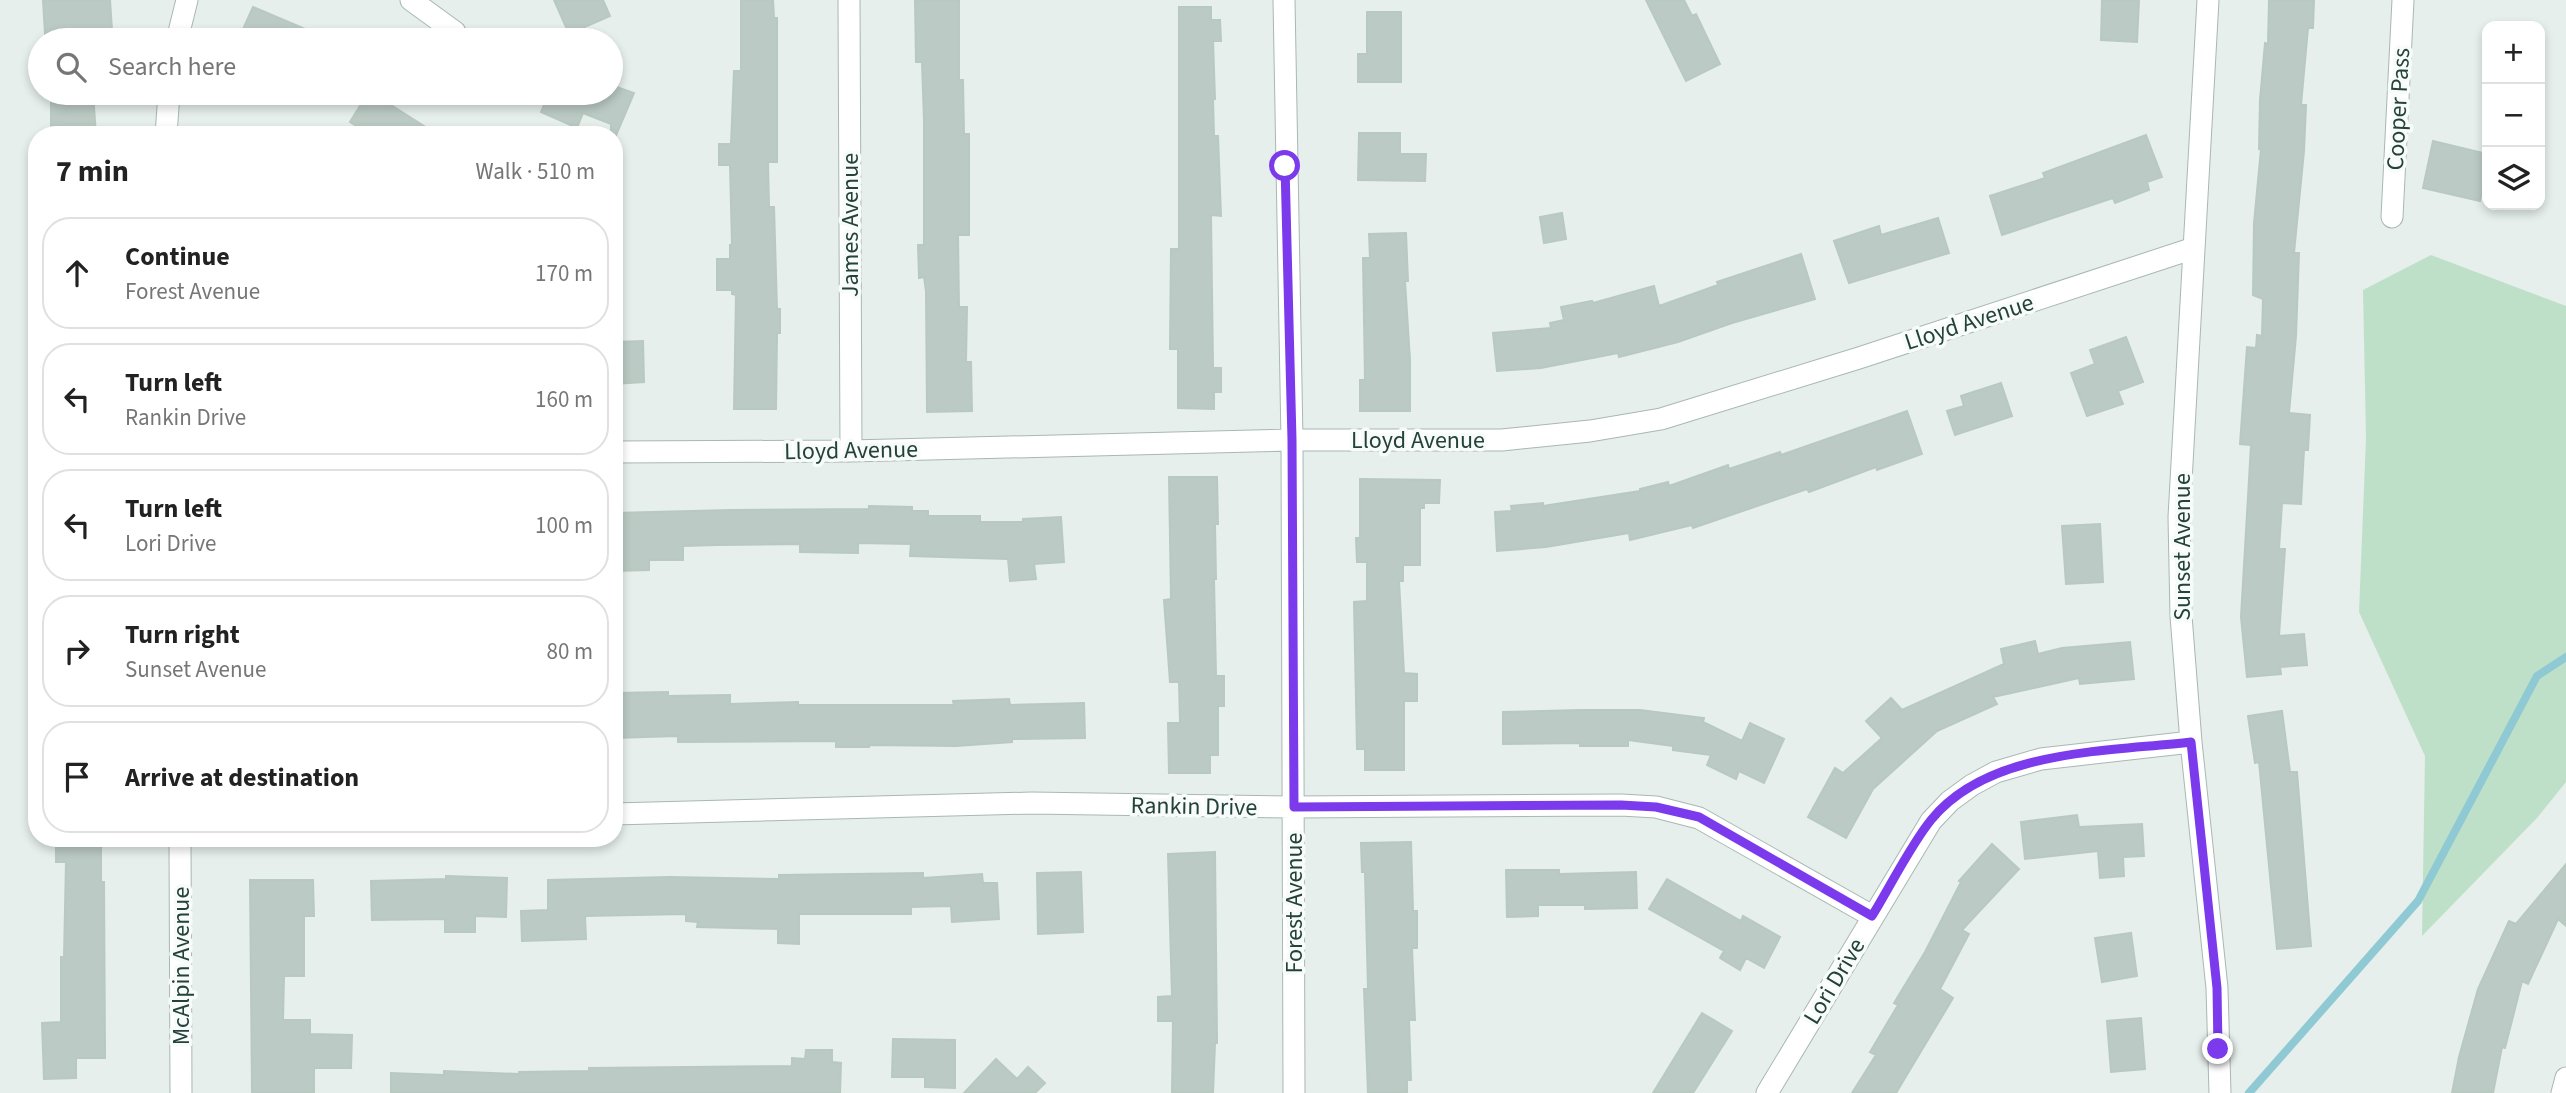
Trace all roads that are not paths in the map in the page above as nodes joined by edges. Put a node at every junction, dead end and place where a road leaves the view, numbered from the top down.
1 (187, 0) edge
2 (411, 0) edge
3 (849, 0) edge
4 (1284, 0) edge
5 (2208, 0) edge
6 (2403, 0) edge
7 (180, 28) edge
8 (450, 28) edge
9 (168, 105) edge
10 (167, 126) edge
11 (2392, 217) dead end
12 (2194, 248) junction
13 (1292, 440) junction
14 (851, 451) junction
15 (623, 452) edge
16 (2191, 742) junction
17 (1294, 807) junction
18 (623, 814) edge
19 (180, 847) edge
20 (1872, 916) junction
21 (2566, 1078) edge
22 (181, 1093) edge
23 (1293, 1093) edge
24 (1768, 1093) edge
25 (2220, 1093) edge
26 (2562, 1093) edge

1 - 7 street
2 - 8 street
3 - 14 street, James Avenue
4 - 13 street, Forest Avenue
5 - 12 street, Sunset Avenue
6 - 11 street, Cooper Pass
9 - 10 street
12 - 13 street, Lloyd Avenue
12 - 16 street, Sunset Avenue
13 - 14 street, Lloyd Avenue
13 - 17 street, Forest Avenue
14 - 15 street, Lloyd Avenue
16 - 20 street, Lori Drive
16 - 25 street, Sunset Avenue
17 - 18 street, Rankin Drive
17 - 20 street, Rankin Drive
17 - 23 street, Forest Avenue
19 - 22 street, McAlpin Avenue
20 - 24 street, Lori Drive
21 - 26 street

